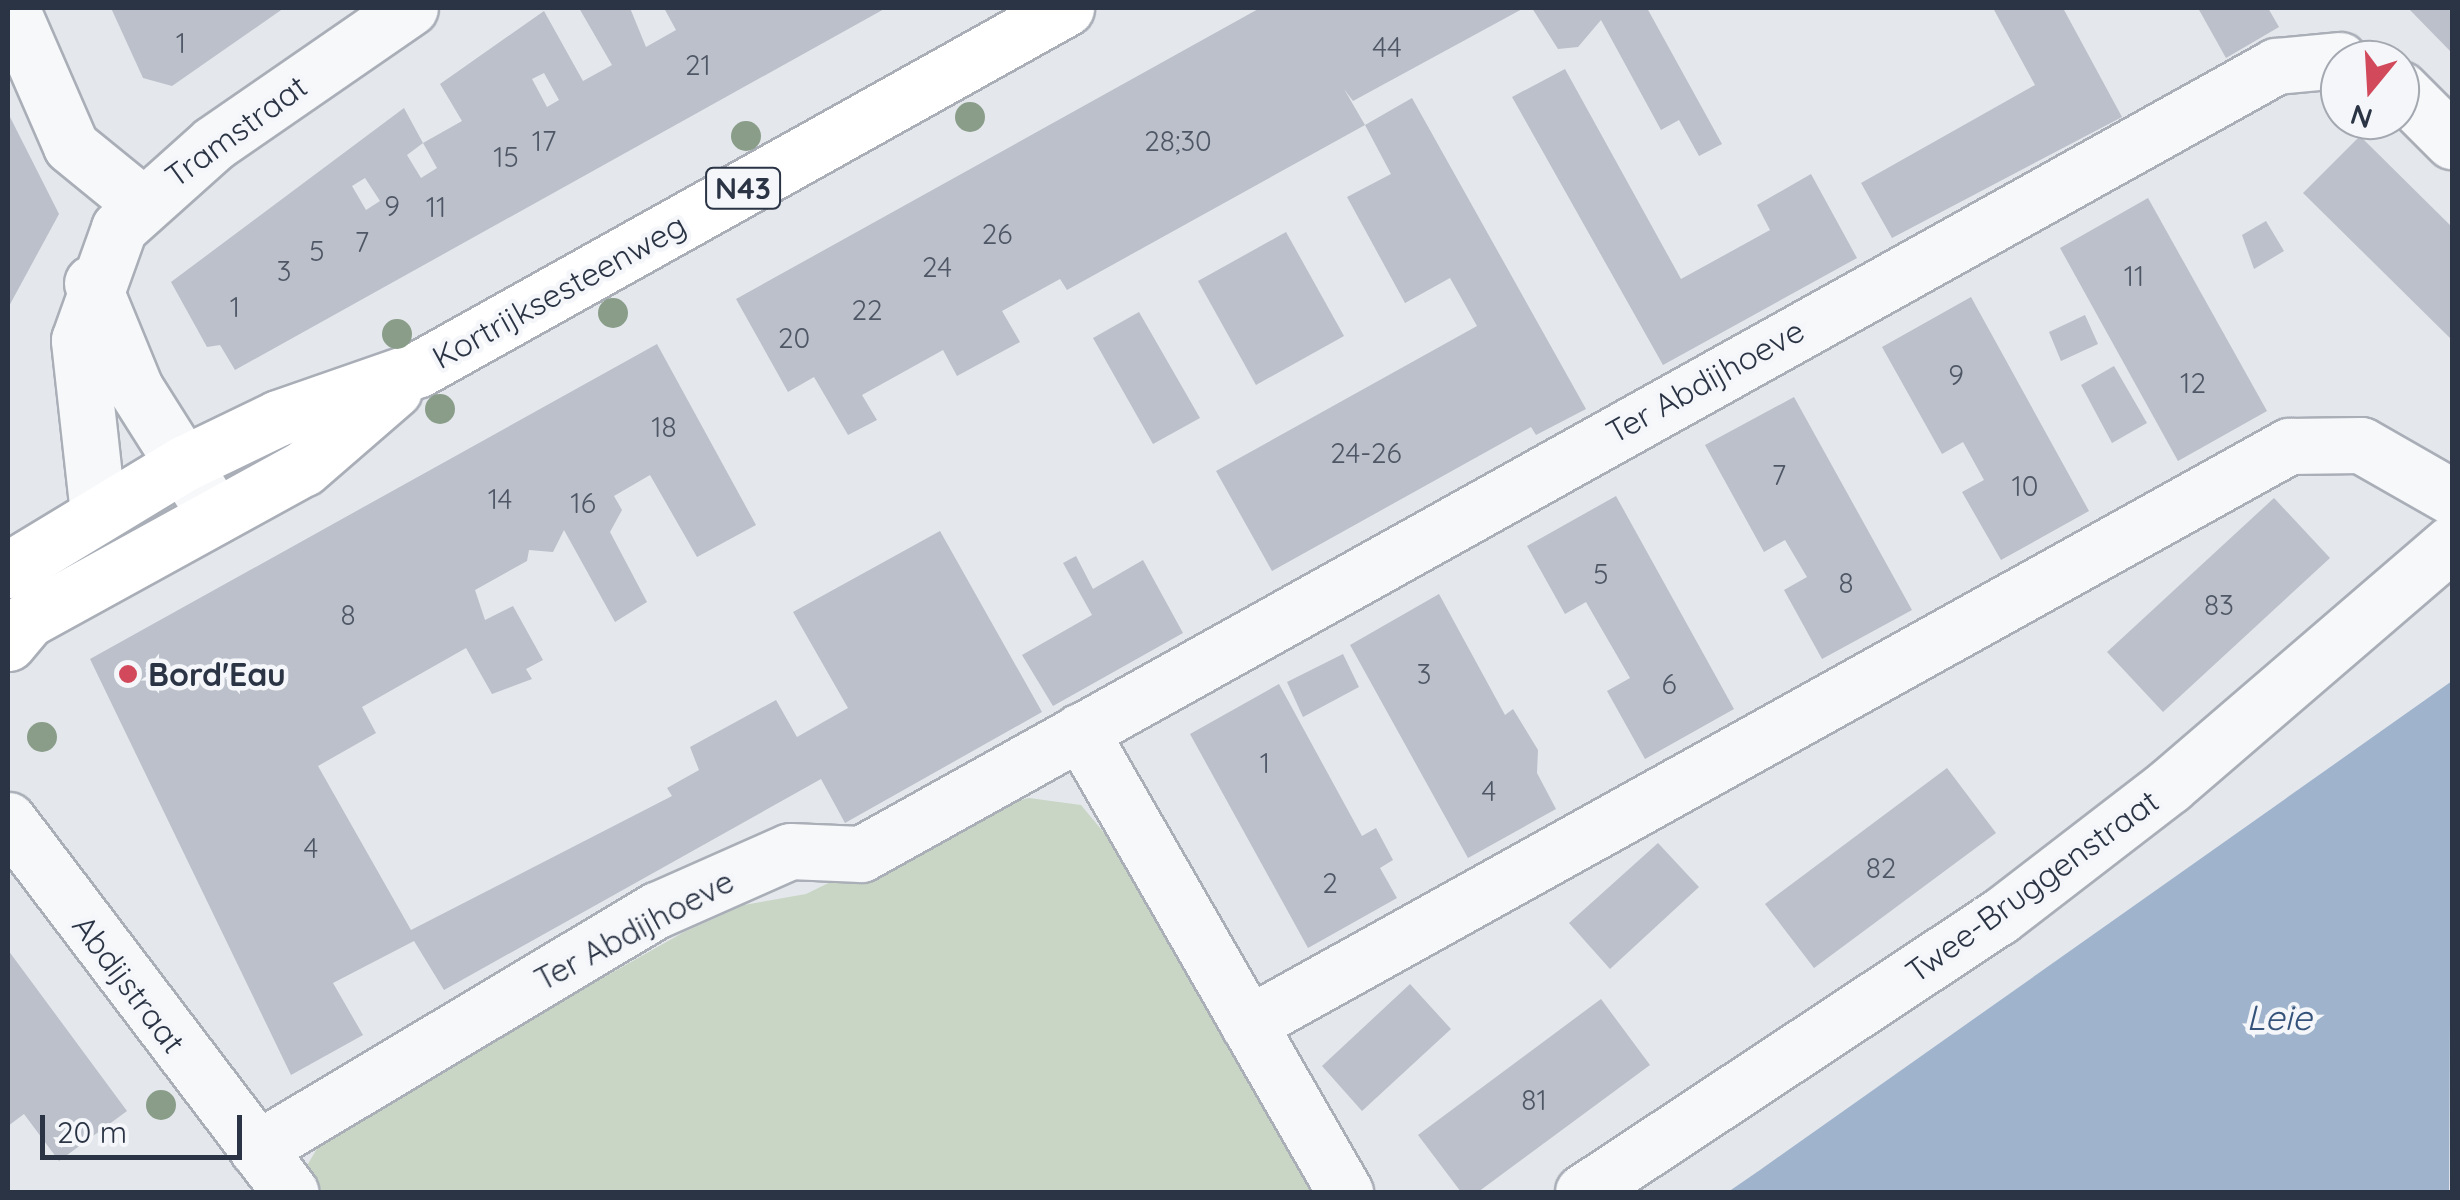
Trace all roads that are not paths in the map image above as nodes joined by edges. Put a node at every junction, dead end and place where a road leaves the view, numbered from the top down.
1 (11, 8) edge
2 (410, 8) edge
3 (1066, 8) edge
4 (2320, 62) edge
5 (2420, 110) edge
6 (2452, 141) edge
7 (142, 202) junction
8 (92, 283) junction
9 (420, 369) junction
10 (185, 463) junction
11 (2452, 497) edge
12 (98, 513) junction
13 (216, 516) junction
14 (2452, 544) edge
15 (8, 570) edge
16 (17, 631) edge
17 (1080, 731) junction
18 (8, 820) edge
19 (1248, 1024) junction
20 (257, 1149) junction
21 (290, 1192) edge
22 (1345, 1192) edge
23 (1583, 1192) edge

1 - 7 street
2 - 7 street, Tramstraat
3 - 9 main road, Kortrijksesteenweg / N43
4 - 17 street, Ter Abdijhoeve
5 - 6 street
7 - 8 street, Tramstraat
8 - 10 street
8 - 12 street, Tramstraat
9 - 10 main road, Kortrijksesteenweg / N43
9 - 13 main road, Kortrijksesteenweg / N43
10 - 12 main road, N43
10 - 13 street
11 - 19 street
12 - 15 main road, N43
13 - 16 main road, Kortrijksesteenweg / N43
14 - 23 street, Twee-Bruggenstraat
17 - 19 street
17 - 20 street, Ter Abdijhoeve
18 - 20 street, Abdijstraat
19 - 22 street
20 - 21 street, Abdijstraat

